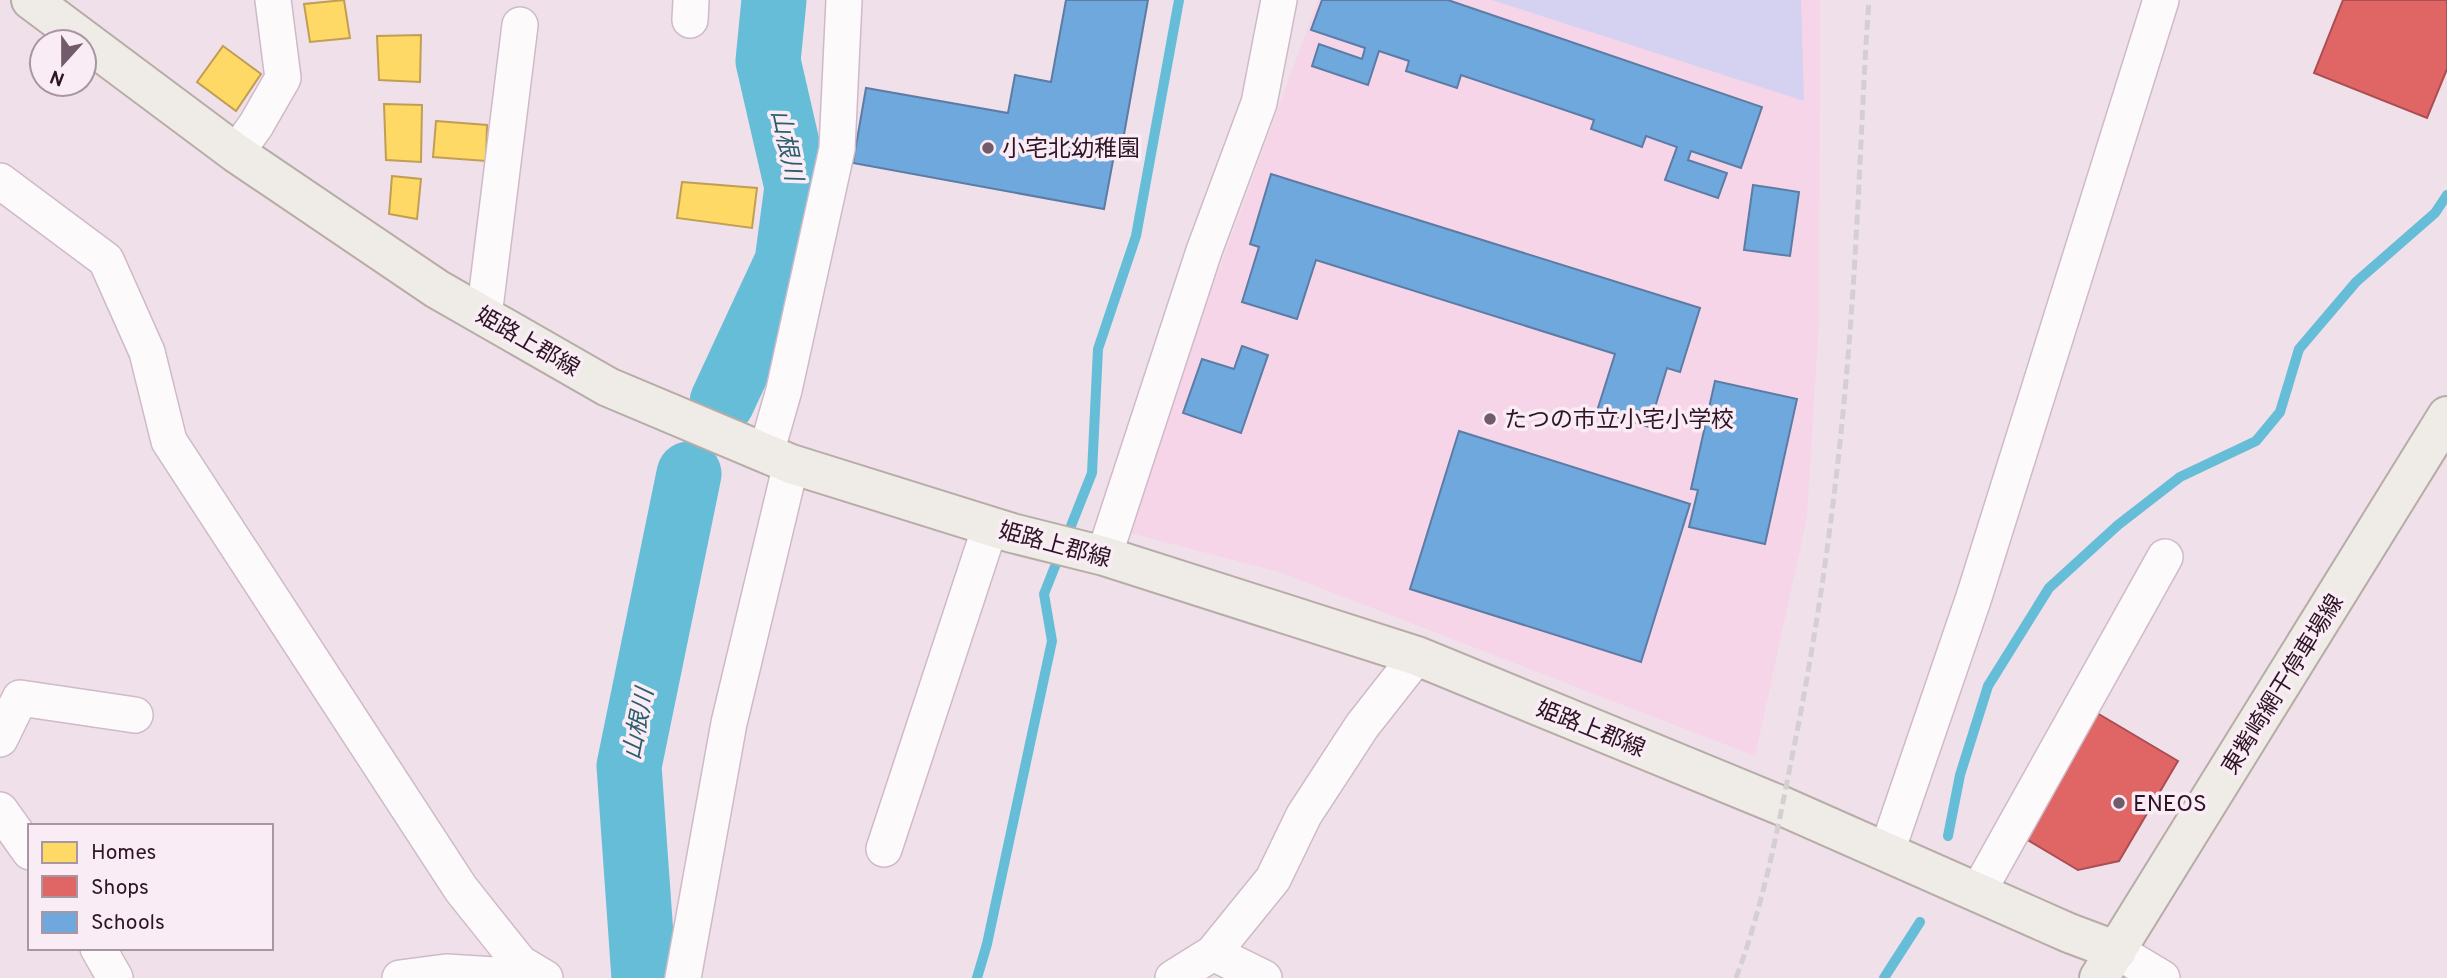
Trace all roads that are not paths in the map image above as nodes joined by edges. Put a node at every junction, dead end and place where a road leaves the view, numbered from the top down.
1 (31, 0) edge
2 (273, 0) edge
3 (844, 0) edge
4 (1279, 0) edge
5 (2161, 0) edge
6 (520, 25) dead end
7 (236, 153) junction
8 (0, 181) edge
9 (484, 316) junction
10 (2447, 416) edge
11 (778, 459) junction
12 (1001, 530) junction
13 (1091, 554) junction
14 (2165, 557) dead end
15 (1417, 656) junction
16 (135, 715) dead end
17 (0, 739) edge
18 (0, 810) edge
19 (28, 849) edge
20 (884, 849) dead end
21 (1887, 850) junction
22 (1978, 892) junction
23 (99, 950) edge
24 (1213, 953) junction
25 (2108, 965) edge
26 (533, 970) edge
27 (115, 978) edge
28 (400, 978) edge
29 (683, 978) edge
30 (1173, 978) edge
31 (1264, 978) edge
32 (2162, 978) edge

1 - 7 main road, 姫路上郡線
2 - 7 street
3 - 11 street
4 - 13 street
5 - 21 street
6 - 9 street
7 - 9 main road, 姫路上郡線
8 - 26 street
9 - 11 main road, 姫路上郡線
10 - 25 main road, 東觜崎網干停車場線
11 - 12 main road, 姫路上郡線
11 - 29 street
12 - 13 main road, 姫路上郡線
12 - 20 street
13 - 15 main road, 姫路上郡線
14 - 22 street
15 - 21 main road, 姫路上郡線
15 - 24 street
16 - 17 street
18 - 19 street
21 - 22 main road, 姫路上郡線
22 - 25 main road, 姫路上郡線
23 - 27 street
24 - 30 street
24 - 31 street
25 - 32 street
26 - 28 street

